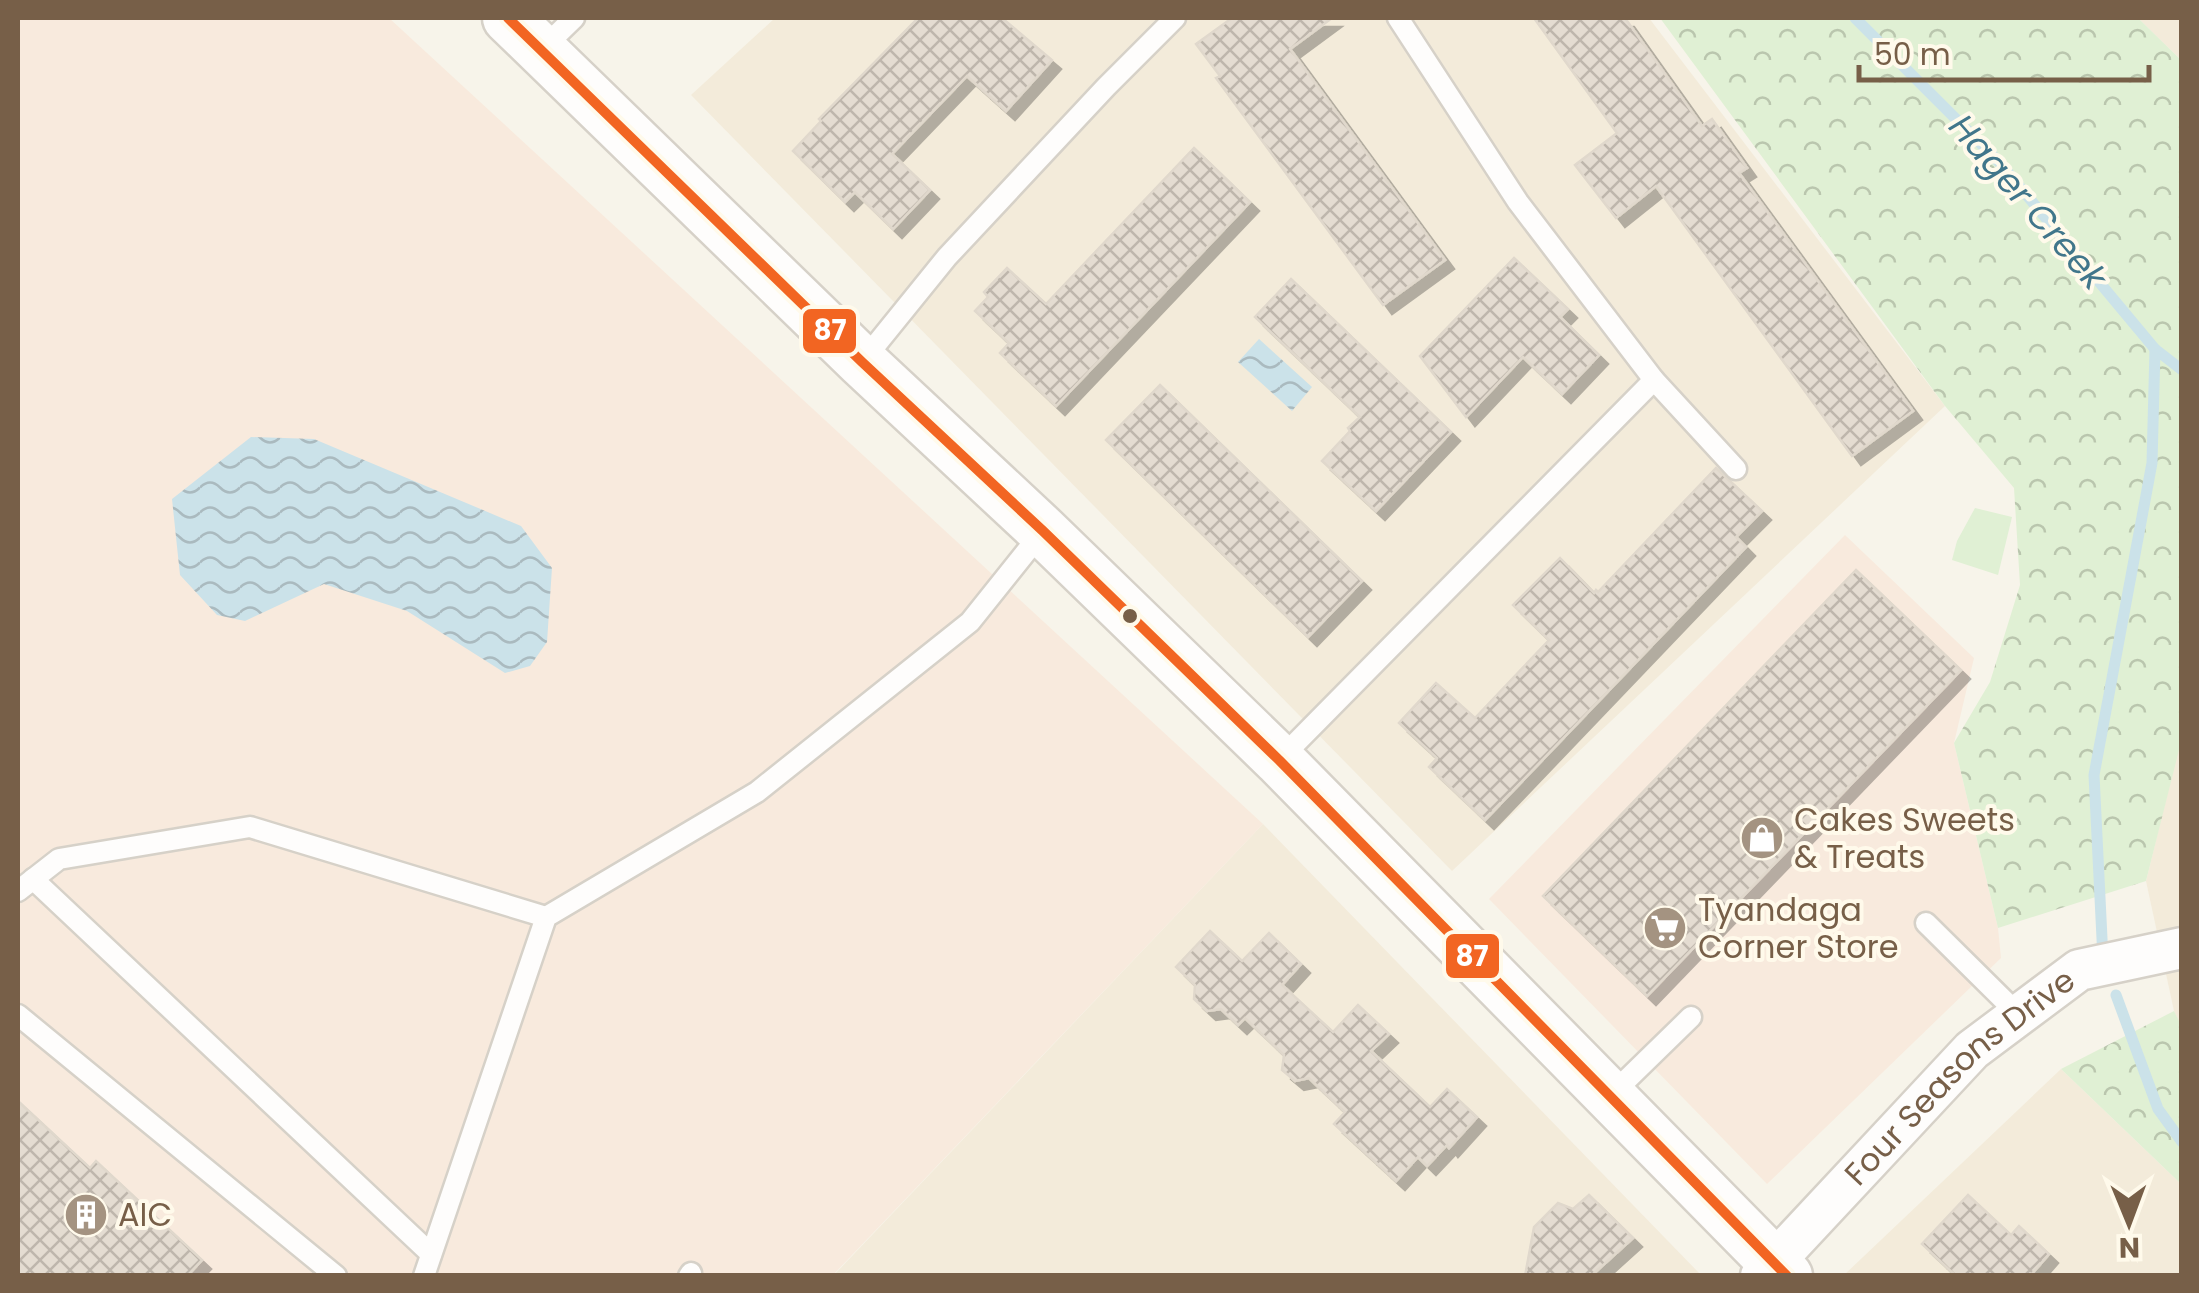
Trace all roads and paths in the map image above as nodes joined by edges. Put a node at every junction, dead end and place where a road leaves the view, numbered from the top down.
1 (1175, 18) edge
2 (1398, 18) edge
3 (541, 28) edge
4 (862, 362) junction
5 (1654, 380) junction
6 (1736, 469) dead end
7 (1044, 530) junction
8 (1279, 760) junction
9 (25, 885) edge
10 (546, 917) junction
11 (1926, 923) dead end
12 (2182, 948) edge
13 (2018, 1014) junction
14 (18, 1015) edge
15 (1690, 1017) dead end
16 (1610, 1096) junction
17 (431, 1254) junction
18 (1774, 1271) edge
19 (336, 1276) edge
20 (424, 1276) edge

1 - 4 lane
2 - 5 lane
3 - 4 street
4 - 7 street
5 - 6 lane
5 - 8 lane
7 - 8 street
7 - 10 lane
8 - 16 street
9 - 10 lane
9 - 17 lane
10 - 17 lane
11 - 13 lane
12 - 13 street, Four Seasons Drive
13 - 18 street, Four Seasons Drive
14 - 19 lane
15 - 16 lane
16 - 18 street
17 - 20 lane

